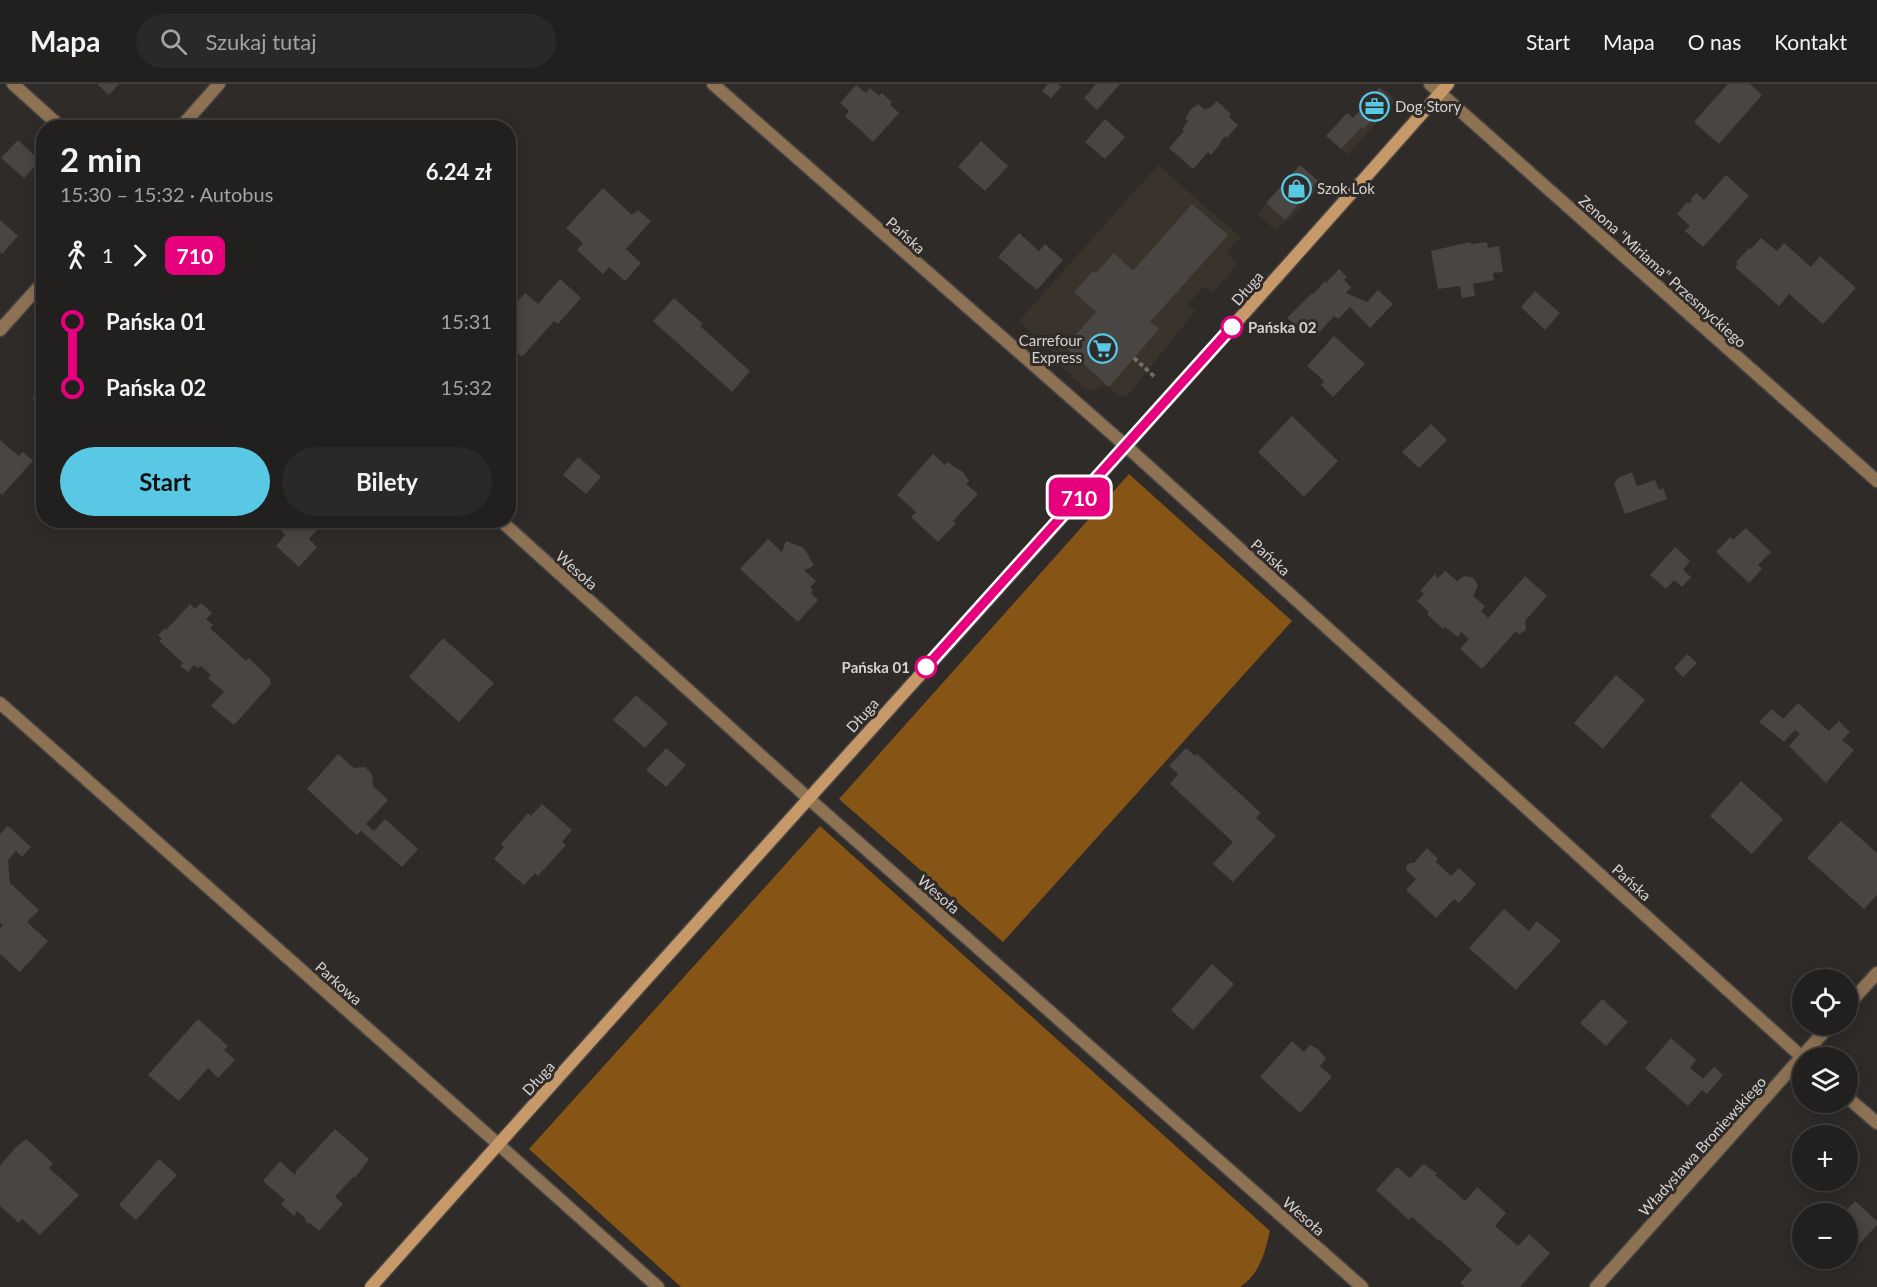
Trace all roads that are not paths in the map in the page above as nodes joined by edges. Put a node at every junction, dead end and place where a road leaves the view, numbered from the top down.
1 (13, 84) edge
2 (219, 84) edge
3 (713, 84) edge
4 (1430, 84) edge
5 (1444, 89) edge
6 (53, 120) edge
7 (187, 120) edge
8 (36, 290) edge
9 (0, 330) edge
10 (1126, 446) junction
11 (1877, 481) edge
12 (509, 528) edge
13 (0, 703) edge
14 (808, 798) junction
15 (1877, 973) edge
16 (1858, 994) edge
17 (1822, 1035) edge
18 (1792, 1047) edge
19 (1811, 1047) edge
20 (1792, 1069) edge
21 (1858, 1107) edge
22 (1877, 1123) edge
23 (498, 1144) junction
24 (371, 1287) edge
25 (658, 1287) edge
26 (1362, 1287) edge
27 (1596, 1287) edge

1 - 6 street
2 - 7 street
3 - 10 street, Pańska
4 - 5 street, Zenona "Miriama" Przesmyckiego
5 - 10 street, Długa
5 - 11 street, Zenona "Miriama" Przesmyckiego
8 - 9 street
10 - 14 street, Długa
10 - 18 street, Pańska
12 - 14 street, Wesoła
13 - 23 street, Parkowa
14 - 23 street, Długa
14 - 26 street, Wesoła
15 - 16 street
17 - 19 street, Władysława Broniewskiego
20 - 27 street, Władysława Broniewskiego
21 - 22 street
23 - 24 street, Długa
23 - 25 street, Parkowa

